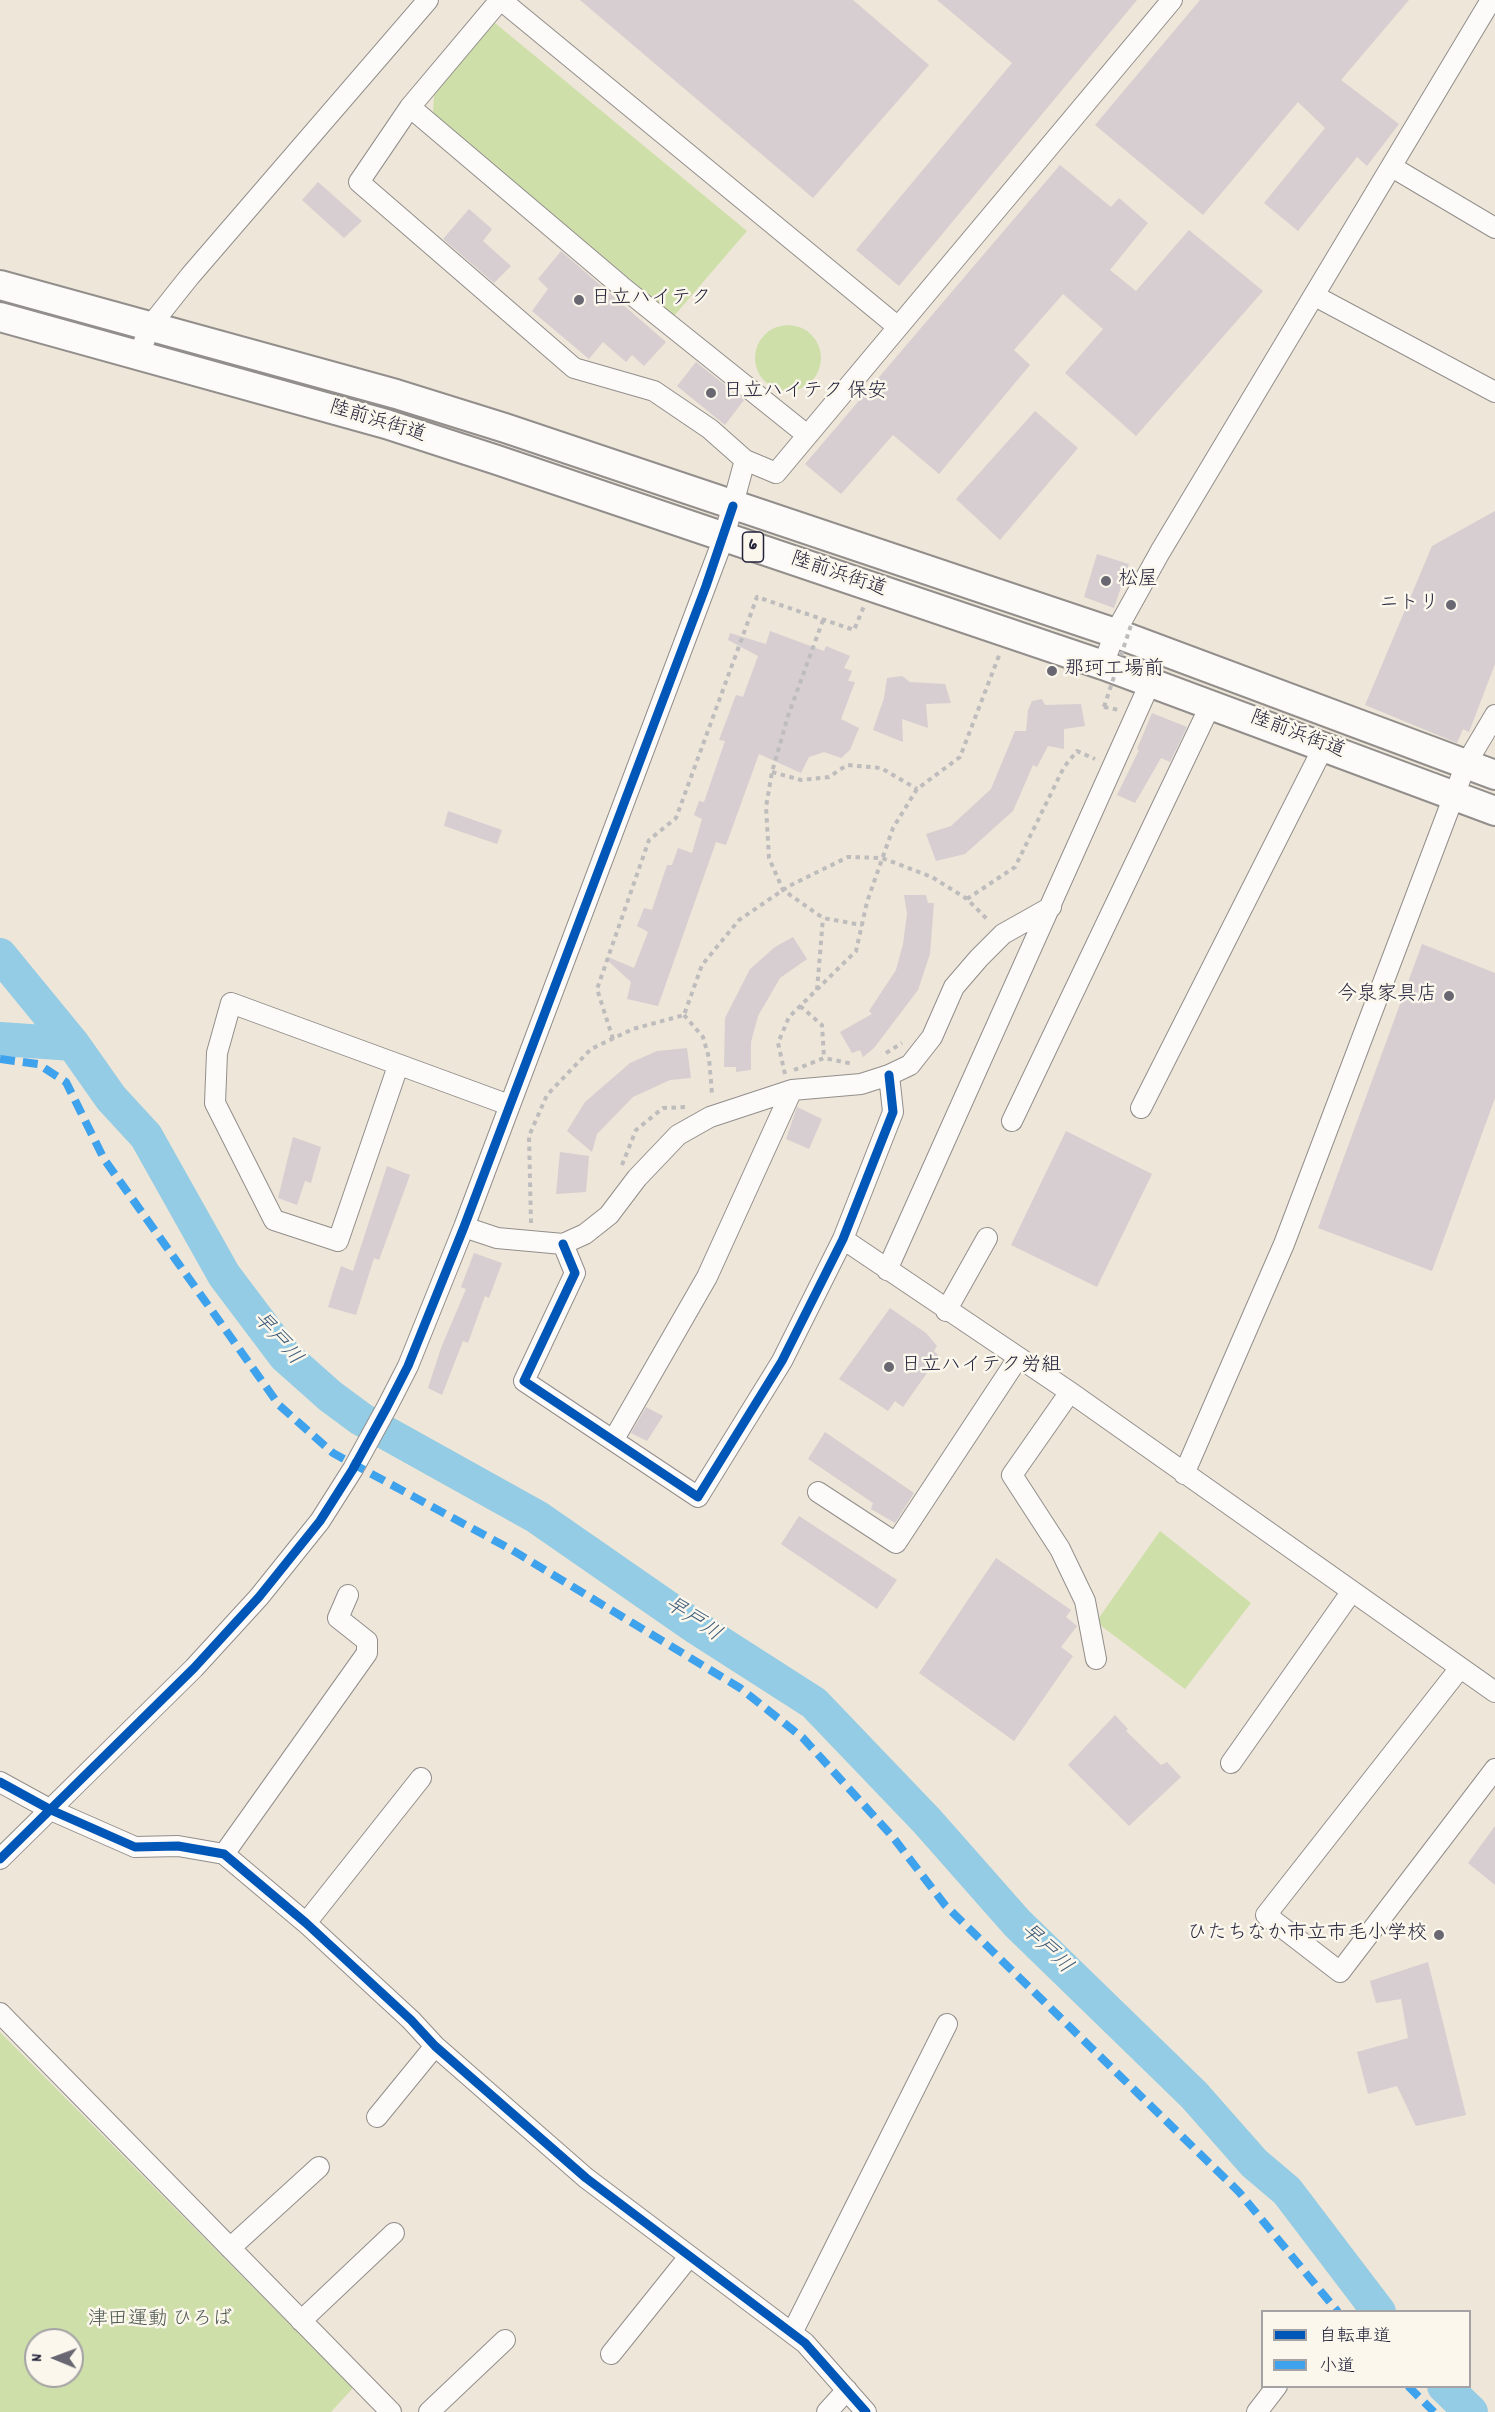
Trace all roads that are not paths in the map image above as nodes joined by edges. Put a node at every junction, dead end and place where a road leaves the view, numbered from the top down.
1 (428, 0) edge
2 (500, 0) edge
3 (1172, 0) edge
4 (1491, 0) edge
5 (410, 107) junction
6 (1392, 167) junction
7 (1495, 228) edge
8 (0, 285) edge
9 (1315, 296) junction
10 (0, 317) edge
11 (151, 325) junction
12 (898, 327) junction
13 (138, 356) junction
14 (1495, 392) edge
15 (807, 435) junction
16 (745, 460) junction
17 (733, 506) junction
18 (723, 537) junction
19 (1124, 628) junction
20 (1103, 665) junction
21 (1150, 683) junction
22 (1210, 704) junction
23 (1495, 715) edge
24 (1324, 746) junction
25 (1466, 764) junction
26 (1495, 775) edge
27 (1454, 796) junction
28 (1495, 812) edge
29 (1051, 907) junction
30 (398, 1066) junction
31 (889, 1075) junction
32 (788, 1082) junction
33 (509, 1105) junction
34 (1141, 1108) dead end
35 (1012, 1121) dead end
36 (464, 1227) junction
37 (987, 1238) dead end
38 (843, 1239) junction
39 (563, 1244) junction
40 (887, 1270) junction
41 (946, 1311) junction
42 (1018, 1358) junction
43 (1070, 1392) junction
44 (614, 1439) junction
45 (1184, 1474) junction
46 (818, 1492) dead end
47 (1352, 1591) junction
48 (348, 1595) dead end
49 (1096, 1659) dead end
50 (1460, 1668) junction
51 (1495, 1692) edge
52 (1231, 1763) dead end
53 (1495, 1769) edge
54 (421, 1778) dead end
55 (0, 1782) edge
56 (51, 1810) junction
57 (224, 1854) junction
58 (0, 1859) edge
59 (306, 1923) junction
60 (0, 2013) edge
61 (947, 2024) dead end
62 (435, 2046) junction
63 (377, 2117) dead end
64 (319, 2166) dead end
65 (394, 2233) dead end
66 (230, 2248) junction
67 (688, 2258) junction
68 (301, 2321) junction
69 (792, 2333) junction
70 (505, 2340) dead end
71 (611, 2354) dead end
72 (1275, 2388) edge
73 (847, 2390) junction
74 (391, 2412) edge
75 (429, 2412) edge
76 (827, 2412) edge
77 (866, 2412) edge
78 (1257, 2412) edge

1 - 11 street
2 - 5 street
2 - 12 street
3 - 12 street
4 - 6 street
5 - 15 street
5 - 16 street
6 - 7 street
6 - 9 street
8 - 11 highway, 陸前浜街道 / 6
9 - 14 street
9 - 19 street
10 - 13 highway, 陸前浜街道 / 6
11 - 13 street
11 - 17 highway, 陸前浜街道 / 6
12 - 15 street
13 - 18 highway, 陸前浜街道 / 6
15 - 16 street
16 - 17 street
17 - 18 street
17 - 19 highway, 陸前浜街道 / 6
18 - 20 highway, 陸前浜街道 / 6
18 - 33 street
19 - 20 street
19 - 25 highway, 陸前浜街道 / 6
20 - 21 highway, 陸前浜街道 / 6
21 - 22 highway, 陸前浜街道 / 6
21 - 29 street
22 - 24 highway, 陸前浜街道 / 6
22 - 35 street
23 - 25 street
24 - 27 highway, 陸前浜街道 / 6
24 - 34 street
25 - 26 highway, 陸前浜街道 / 6
25 - 27 street
27 - 28 highway, 陸前浜街道 / 6
27 - 45 street
29 - 31 street
29 - 40 street
30 - 30 street
30 - 33 street
31 - 32 street
31 - 38 street
32 - 39 street
32 - 44 street
33 - 36 street
36 - 39 street
36 - 56 street
37 - 41 street
38 - 40 street
38 - 44 street
39 - 44 street
40 - 41 street
41 - 42 street
42 - 43 street
42 - 46 street
43 - 45 street
43 - 49 street
45 - 47 street
47 - 50 street
47 - 52 street
48 - 57 street
50 - 51 street
50 - 53 street
54 - 59 street
55 - 56 street
56 - 57 street
56 - 58 street
57 - 59 street
59 - 62 street
60 - 66 street
61 - 69 street
62 - 63 street
62 - 67 street
64 - 66 street
65 - 68 street
66 - 68 street
67 - 69 street
67 - 71 street
68 - 74 street
69 - 73 street
70 - 75 street
72 - 78 street
73 - 76 street
73 - 77 street

